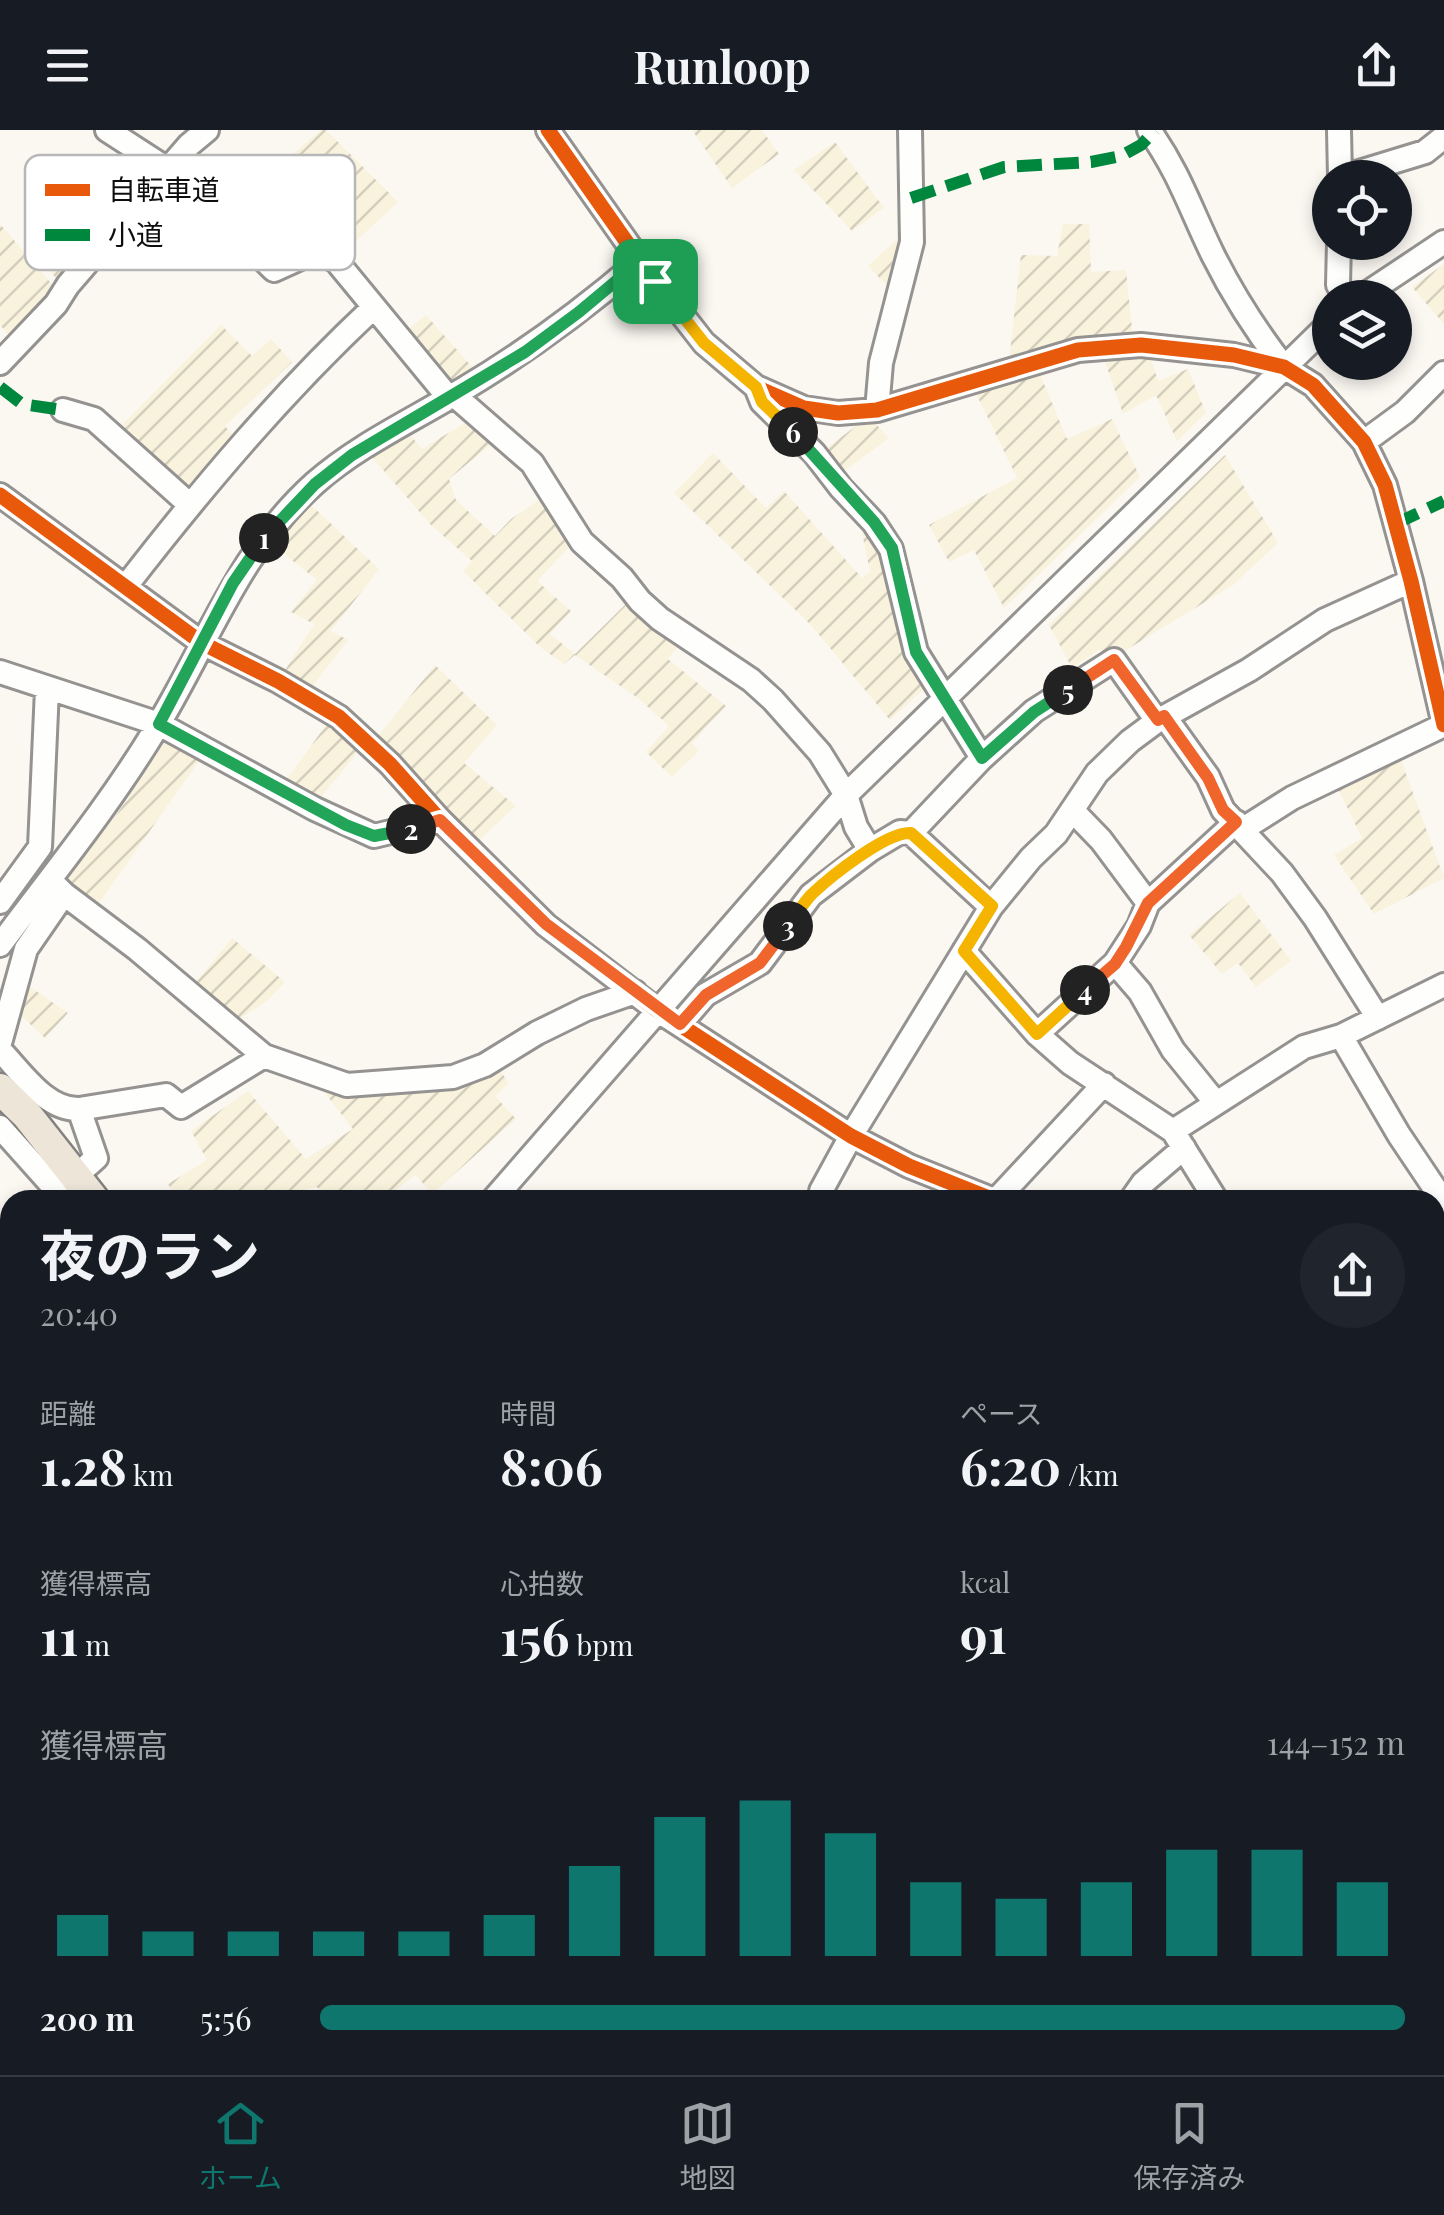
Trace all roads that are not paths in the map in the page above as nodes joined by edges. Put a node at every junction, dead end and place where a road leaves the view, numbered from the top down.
1 (107, 130) edge
2 (207, 130) edge
3 (548, 130) edge
4 (910, 130) edge
5 (1149, 130) edge
6 (1340, 130) edge
7 (1444, 138) edge
8 (145, 155) edge
9 (181, 155) edge
10 (1444, 242) edge
11 (640, 261) junction
12 (81, 270) edge
13 (343, 270) edge
14 (1387, 280) edge
15 (372, 308) junction
16 (1312, 340) edge
17 (0, 363) edge
18 (1284, 367) junction
19 (1444, 373) edge
20 (756, 387) junction
21 (451, 397) junction
22 (62, 410) dead end
23 (877, 410) junction
24 (1364, 442) junction
25 (0, 495) edge
26 (190, 505) junction
27 (1411, 581) junction
28 (126, 586) junction
29 (202, 643) junction
30 (0, 672) edge
31 (47, 689) junction
32 (944, 696) junction
33 (1161, 718) junction
34 (159, 724) junction
35 (1444, 725) edge
36 (982, 758) junction
37 (846, 795) junction
38 (1072, 810) junction
39 (440, 820) junction
40 (1240, 826) junction
41 (911, 833) junction
42 (870, 850) junction
43 (49, 878) junction
44 (0, 902) edge
45 (1148, 903) junction
46 (992, 906) junction
47 (0, 945) edge
48 (964, 951) junction
49 (1115, 964) junction
50 (1444, 986) edge
51 (635, 992) junction
52 (657, 1010) junction
53 (1378, 1018) junction
54 (680, 1024) junction
55 (1037, 1034) junction
56 (1340, 1036) junction
57 (0, 1047) edge
58 (264, 1056) junction
59 (1104, 1084) junction
60 (0, 1088) edge
61 (1216, 1103) junction
62 (79, 1109) junction
63 (0, 1127) edge
64 (851, 1136) junction
65 (1179, 1140) junction
66 (86, 1188) edge
67 (56, 1190) edge
68 (502, 1190) edge
69 (822, 1190) edge
70 (970, 1190) edge
71 (1004, 1190) edge
72 (1138, 1190) edge
73 (1210, 1190) edge
74 (1436, 1190) edge

1 - 8 street
2 - 9 street
3 - 11 street
4 - 23 street
5 - 18 street
6 - 7 street
10 - 14 street
11 - 20 street
11 - 21 street
12 - 17 street
13 - 15 street
15 - 21 street
15 - 26 street
16 - 18 street
18 - 23 street
18 - 24 street
18 - 32 street
19 - 24 street
20 - 23 street
20 - 32 street
21 - 29 street
21 - 37 street
22 - 26 street
24 - 27 street
25 - 28 street
26 - 28 street
27 - 33 street
27 - 35 street
28 - 29 street
29 - 34 street
29 - 39 street
30 - 31 street
31 - 34 street
31 - 43 street
32 - 36 street
32 - 37 street
33 - 36 street
33 - 38 street
33 - 40 street
34 - 39 street
34 - 43 street
35 - 40 street
36 - 41 street
37 - 42 street
37 - 52 street
38 - 45 street
38 - 46 street
39 - 51 street
40 - 45 street
40 - 53 street
41 - 42 street
41 - 46 street
42 - 54 street
43 - 44 street
43 - 47 street
43 - 57 street
43 - 58 street
45 - 49 street
46 - 48 street
48 - 55 street
48 - 64 street
49 - 55 street
49 - 61 street
50 - 53 street
51 - 52 street
51 - 58 street
52 - 54 street
52 - 68 street
53 - 56 street
54 - 64 street
55 - 59 street
56 - 61 street
56 - 74 street
57 - 62 street
58 - 62 street
59 - 65 street
59 - 71 street
60 - 66 main road
61 - 65 street
62 - 66 street
63 - 67 street
64 - 69 street
64 - 70 street
65 - 72 street
65 - 73 street

